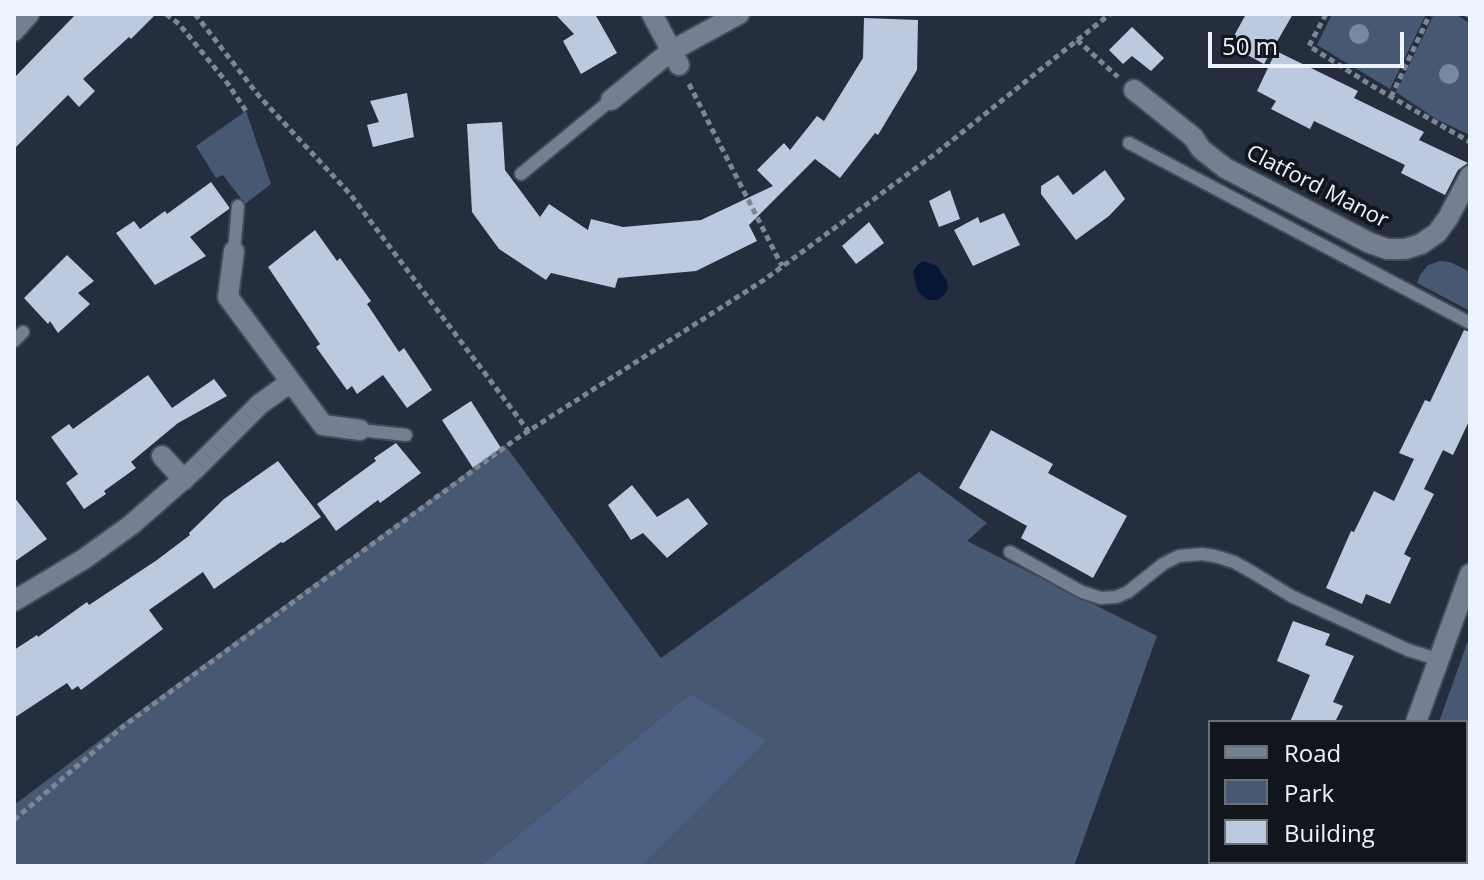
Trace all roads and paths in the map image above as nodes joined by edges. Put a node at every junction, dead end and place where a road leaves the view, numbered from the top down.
1 (29, 14) edge
2 (166, 14) edge
3 (195, 14) edge
4 (652, 14) edge
5 (739, 14) edge
6 (1110, 14) edge
7 (1326, 14) edge
8 (1430, 14) edge
9 (14, 31) edge
10 (1077, 40) junction
11 (675, 58) junction
12 (1134, 90) joint
13 (1391, 97) junction
14 (611, 100) joint
15 (246, 111) dead end
16 (1470, 142) edge
17 (1129, 143) dead end
18 (521, 174) dead end
19 (1470, 176) edge
20 (238, 206) dead end
21 (234, 251) joint
22 (782, 266) junction
23 (1470, 323) edge
24 (291, 382) junction
25 (360, 430) joint
26 (529, 432) junction
27 (406, 435) dead end
28 (162, 456) dead end
29 (184, 480) junction
30 (1010, 552) dead end
31 (1470, 574) edge
32 (14, 601) edge
33 (1437, 659) junction
34 (1417, 720) edge
35 (14, 820) edge

1 - 9 street
2 - 15 path
3 - 26 path
4 - 11 street
5 - 11 street
6 - 10 path
7 - 13 path
8 - 13 path
10 - 12 path
10 - 22 path
11 - 14 street
11 - 22 path
12 - 19 street, Clatford Manor
13 - 16 path
14 - 18 lane
17 - 23 lane
20 - 21 lane
21 - 24 street
22 - 26 path
24 - 25 street
24 - 29 street
25 - 27 lane
26 - 35 path
28 - 29 street
29 - 32 street
30 - 33 lane
31 - 33 street
33 - 34 street

